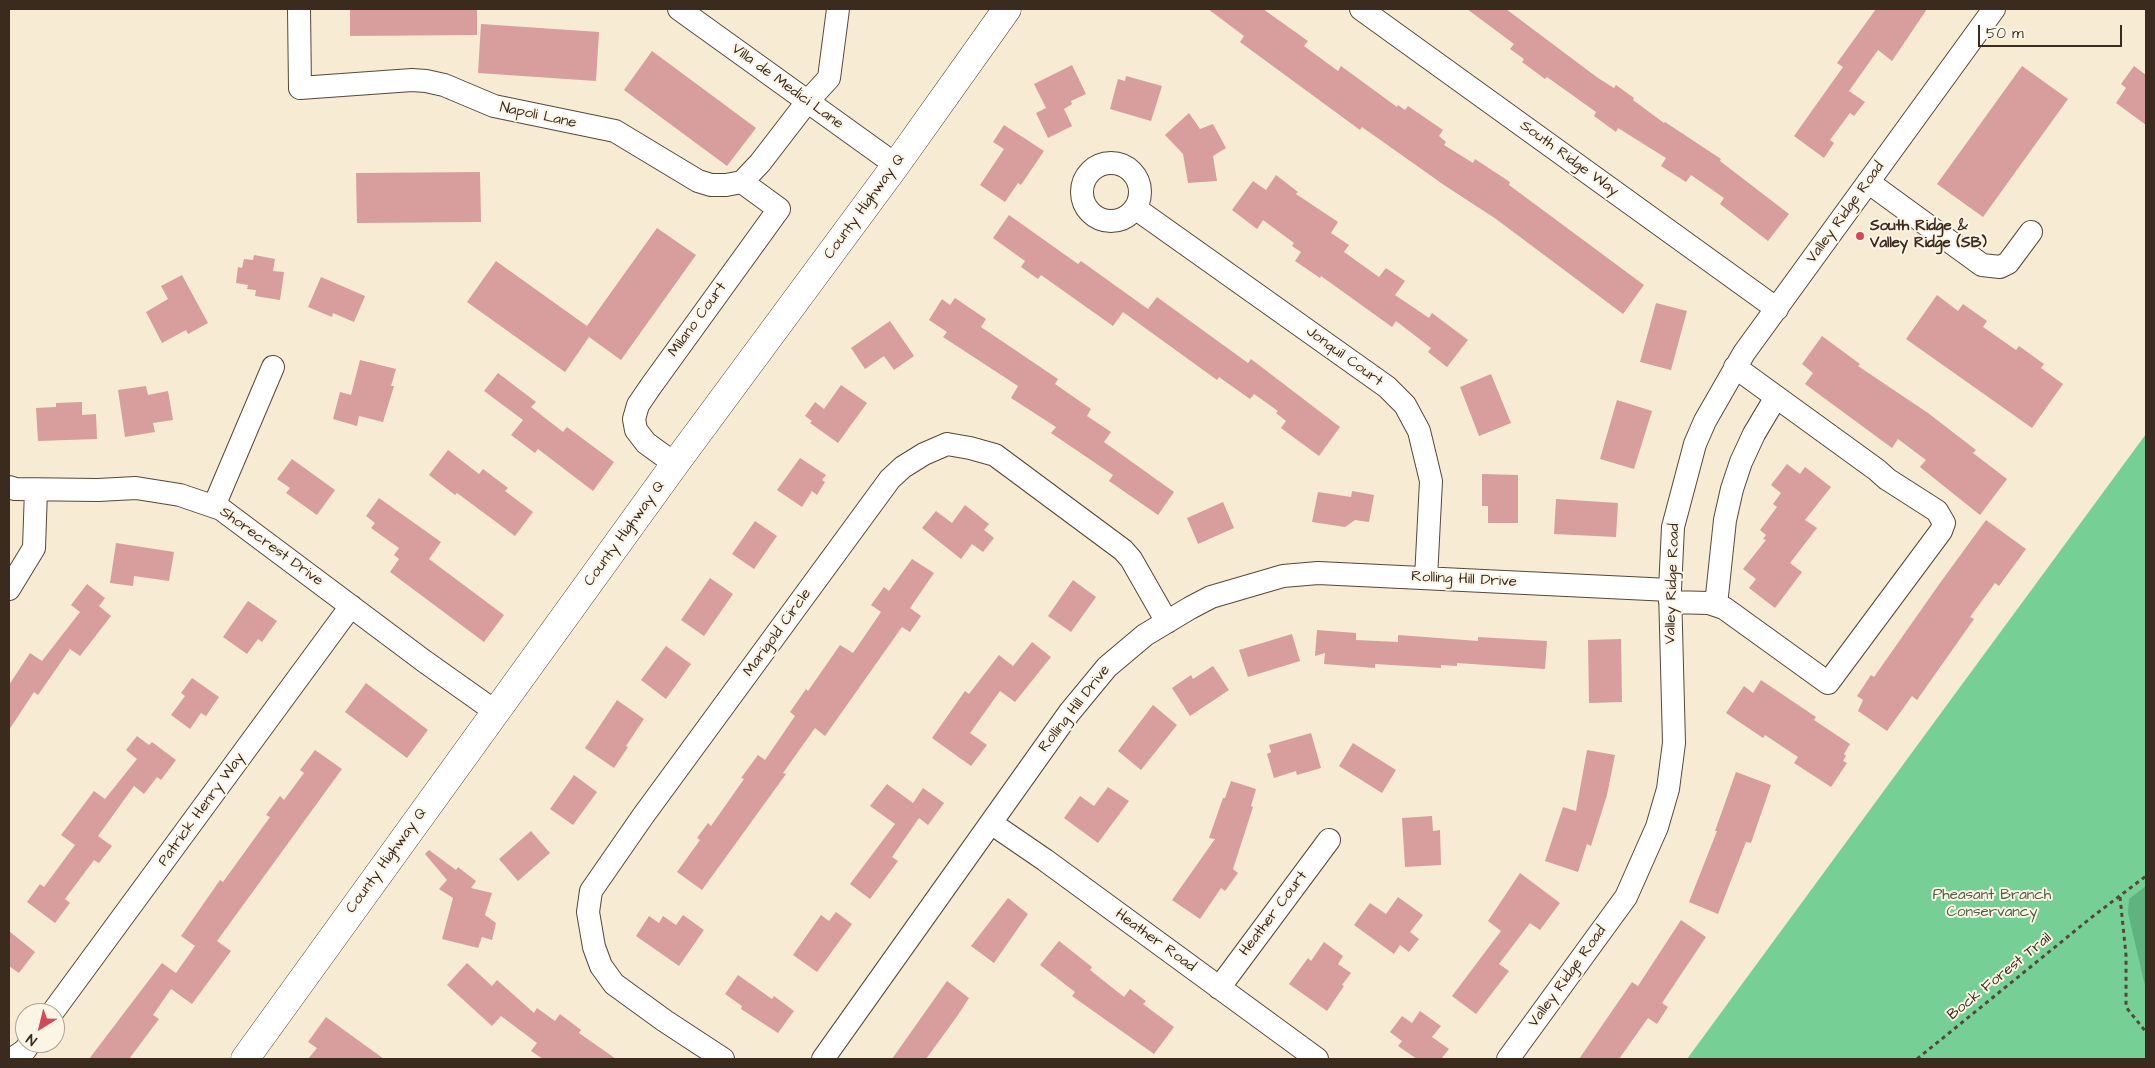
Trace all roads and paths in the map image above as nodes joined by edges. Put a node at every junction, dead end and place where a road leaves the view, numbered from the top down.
1 (299, 9) edge
2 (679, 9) edge
3 (838, 9) edge
4 (1007, 9) edge
5 (1360, 9) edge
6 (1994, 9) edge
7 (1387, 16) edge
8 (808, 102) junction
9 (896, 165) junction
10 (742, 182) junction
11 (1868, 182) junction
12 (1135, 208) dead end
13 (2031, 232) dead end
14 (1777, 309) junction
15 (273, 367) dead end
16 (1736, 367) junction
17 (1776, 397) junction
18 (676, 464) junction
19 (9, 487) edge
20 (36, 490) junction
21 (214, 506) junction
22 (1426, 578) junction
23 (9, 589) edge
24 (1670, 596) junction
25 (1716, 605) junction
26 (351, 606) junction
27 (1167, 622) junction
28 (496, 712) junction
29 (991, 824) junction
30 (1329, 840) dead end
31 (2146, 876) edge
32 (2119, 897) junction
33 (1219, 988) junction
34 (59, 1003) edge
35 (2146, 1032) edge
36 (245, 1059) edge
37 (723, 1059) edge
38 (823, 1059) edge
39 (1317, 1059) edge
40 (1508, 1059) edge
41 (1917, 1059) edge

1 - 10 street, Napoli Lane
2 - 8 street, Villa de Medici Lane
3 - 8 street
4 - 9 main road, County Highway Q
5 - 7 street, South Ridge Way
6 - 11 street, Valley Ridge Road
7 - 14 street, South Ridge Way
8 - 9 street, Villa de Medici Lane
8 - 10 street
9 - 18 main road, County Highway Q
10 - 18 street, Milano Court
11 - 13 street
11 - 14 street, Valley Ridge Road
12 - 22 street, Jonquil Court
14 - 16 street, Valley Ridge Road
15 - 21 street
16 - 17 street
16 - 24 street, Valley Ridge Road
17 - 25 street
17 - 25 street
18 - 28 main road, County Highway Q
19 - 20 street, Shorecrest Drive
20 - 21 street, Shorecrest Drive
20 - 23 street
21 - 26 street, Shorecrest Drive
22 - 24 street, Rolling Hill Drive
22 - 27 street, Rolling Hill Drive
24 - 25 street, Rolling Hill Drive
24 - 40 street, Valley Ridge Road
26 - 28 street, Shorecrest Drive
26 - 34 street, Patrick Henry Way
27 - 29 street, Rolling Hill Drive
27 - 37 street, Marigold Circle
28 - 36 main road, County Highway Q
29 - 33 street, Heather Road
29 - 38 street, Rolling Hill Drive
30 - 33 street, Heather Court
31 - 32 path, Bock Forest Trail
32 - 35 path
32 - 41 path, Bock Forest Trail
33 - 39 street, Heather Road

